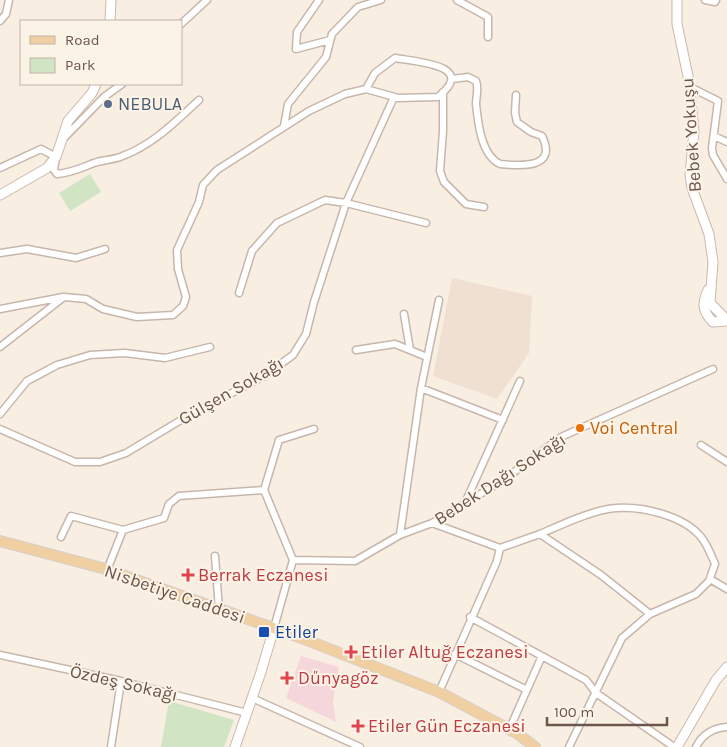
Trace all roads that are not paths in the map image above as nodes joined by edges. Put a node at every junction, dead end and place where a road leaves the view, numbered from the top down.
1 (9, 0) edge
2 (111, 0) edge
3 (207, 0) edge
4 (320, 0) edge
5 (381, 0) edge
6 (457, 0) edge
7 (677, 0) edge
8 (705, 0) edge
9 (716, 0) edge
10 (110, 20) edge
11 (0, 21) edge
12 (182, 23) edge
13 (488, 37) dead end
14 (330, 40) junction
15 (452, 79) junction
16 (96, 85) edge
17 (121, 85) edge
18 (690, 87) junction
19 (366, 89) junction
20 (443, 92) junction
21 (516, 95) dead end
22 (394, 97) junction
23 (199, 100) dead end
24 (284, 126) junction
25 (714, 136) junction
26 (63, 139) junction
27 (727, 142) edge
28 (56, 157) junction
29 (0, 168) edge
30 (727, 179) edge
31 (0, 195) edge
32 (346, 203) junction
33 (484, 208) dead end
34 (426, 223) dead end
35 (105, 249) dead end
36 (0, 253) edge
37 (239, 293) dead end
38 (64, 297) junction
39 (439, 300) dead end
40 (0, 309) edge
41 (404, 314) dead end
42 (727, 320) edge
43 (0, 347) edge
44 (210, 347) dead end
45 (356, 350) dead end
46 (410, 350) junction
47 (427, 357) junction
48 (714, 369) dead end
49 (520, 381) dead end
50 (421, 388) junction
51 (0, 414) edge
52 (503, 420) junction
53 (0, 429) edge
54 (314, 429) dead end
55 (701, 445) dead end
56 (727, 462) edge
57 (264, 490) junction
58 (464, 504) junction
59 (432, 523) junction
60 (123, 530) junction
61 (540, 534) junction
62 (400, 535) junction
63 (62, 537) dead end
64 (0, 541) edge
65 (500, 548) junction
66 (215, 556) dead end
67 (293, 560) junction
68 (107, 570) junction
69 (710, 579) junction
70 (727, 589) edge
71 (219, 609) junction
72 (650, 614) junction
73 (470, 617) junction
74 (274, 628) junction
75 (455, 654) junction
76 (0, 655) edge
77 (542, 656) junction
78 (727, 666) edge
79 (121, 681) junction
80 (527, 690) junction
81 (439, 692) junction
82 (596, 693) junction
83 (252, 698) junction
84 (247, 713) junction
85 (727, 727) edge
86 (509, 730) junction
87 (530, 746) edge
88 (111, 747) edge
89 (235, 747) edge
90 (360, 747) edge
91 (569, 747) edge
92 (676, 747) edge
93 (696, 747) edge

1 - 11 street
2 - 10 street
3 - 12 street
4 - 14 street
5 - 14 street
6 - 13 street
7 - 18 street, Bebek Yokuşu
8 - 9 street
14 - 24 street
15 - 19 street
15 - 20 street
15 - 21 street
16 - 26 street
17 - 26 street
18 - 25 street
18 - 42 street, Bebek Yokuşu
19 - 22 street
19 - 24 street
20 - 22 street
20 - 33 street
22 - 32 street, Gülşen Sokağı
23 - 28 street
24 - 38 street
25 - 27 street
25 - 30 street
26 - 28 street
28 - 29 street
28 - 31 street
32 - 34 street
32 - 37 street
32 - 53 street, Gülşen Sokağı
35 - 36 street
38 - 40 street
38 - 43 street
39 - 47 street
41 - 46 street
44 - 51 street
45 - 46 street
46 - 47 street
47 - 50 street
48 - 58 street, Bebek Dağı Sokağı
49 - 52 street
50 - 52 street
50 - 62 street
52 - 58 street
54 - 57 street
55 - 56 street
57 - 60 street
57 - 67 street
58 - 59 street, Bebek Dağı Sokağı
59 - 62 street, Bebek Dağı Sokağı
59 - 65 street
60 - 63 street
60 - 68 street
61 - 65 street
61 - 69 street
61 - 72 street
62 - 67 street, Bebek Dağı Sokağı
64 - 68 main road, Nisbetiye Caddesi
65 - 73 street
66 - 71 street
67 - 74 street
68 - 71 main road, Nisbetiye Caddesi
69 - 70 street
69 - 72 street
71 - 74 main road, Nisbetiye Caddesi
72 - 82 street
73 - 75 street
73 - 77 street
74 - 81 main road, Nisbetiye Caddesi
74 - 83 street
75 - 80 street
75 - 81 street
76 - 79 street, Özdeş Sokağı
77 - 80 street
77 - 82 street
78 - 92 street
79 - 84 street, Özdeş Sokağı
79 - 88 street
80 - 86 street
81 - 86 main road, Nisbetiye Caddesi
82 - 91 street
82 - 92 street
83 - 84 street
83 - 90 street
84 - 89 street
85 - 93 street
86 - 87 main road, Nisbetiye Caddesi

